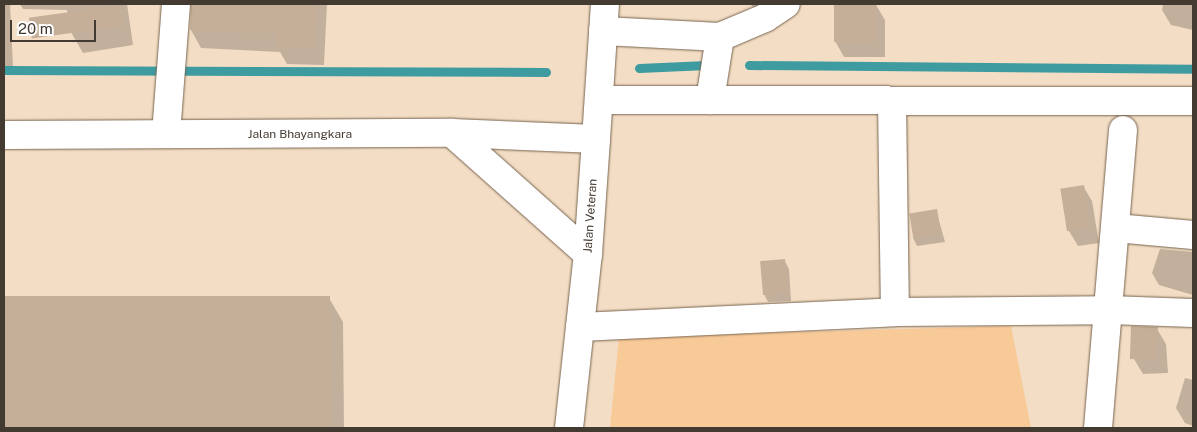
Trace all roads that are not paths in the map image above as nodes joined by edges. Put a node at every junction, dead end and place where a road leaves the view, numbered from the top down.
1 (176, 4) edge
2 (604, 4) edge
3 (786, 4) edge
4 (603, 31) junction
5 (720, 36) junction
6 (599, 100) junction
7 (710, 100) junction
8 (892, 100) junction
9 (1193, 101) edge
10 (167, 128) junction
11 (1123, 130) dead end
12 (452, 134) junction
13 (4, 135) edge
14 (596, 139) junction
15 (1116, 228) junction
16 (1193, 235) edge
17 (588, 254) junction
18 (1109, 310) junction
19 (895, 312) junction
20 (1193, 313) edge
21 (580, 327) junction
22 (569, 428) edge
23 (1098, 428) edge

1 - 10 street
2 - 4 street, Jalan Veteran
3 - 5 street
4 - 5 street
4 - 6 street, Jalan Veteran
5 - 7 street
6 - 7 street
6 - 14 street, Jalan Veteran
7 - 8 street
8 - 9 street
8 - 19 street
10 - 12 street, Jalan Bhayangkara
10 - 13 street, Jalan Bhayangkara
11 - 15 street
12 - 14 street, Jalan Bhayangkara
12 - 17 street
14 - 17 street, Jalan Veteran
15 - 16 street
15 - 18 street
17 - 21 street, Jalan Veteran
18 - 19 street
18 - 20 street
18 - 23 street
19 - 21 street
21 - 22 street, Jalan Veteran

